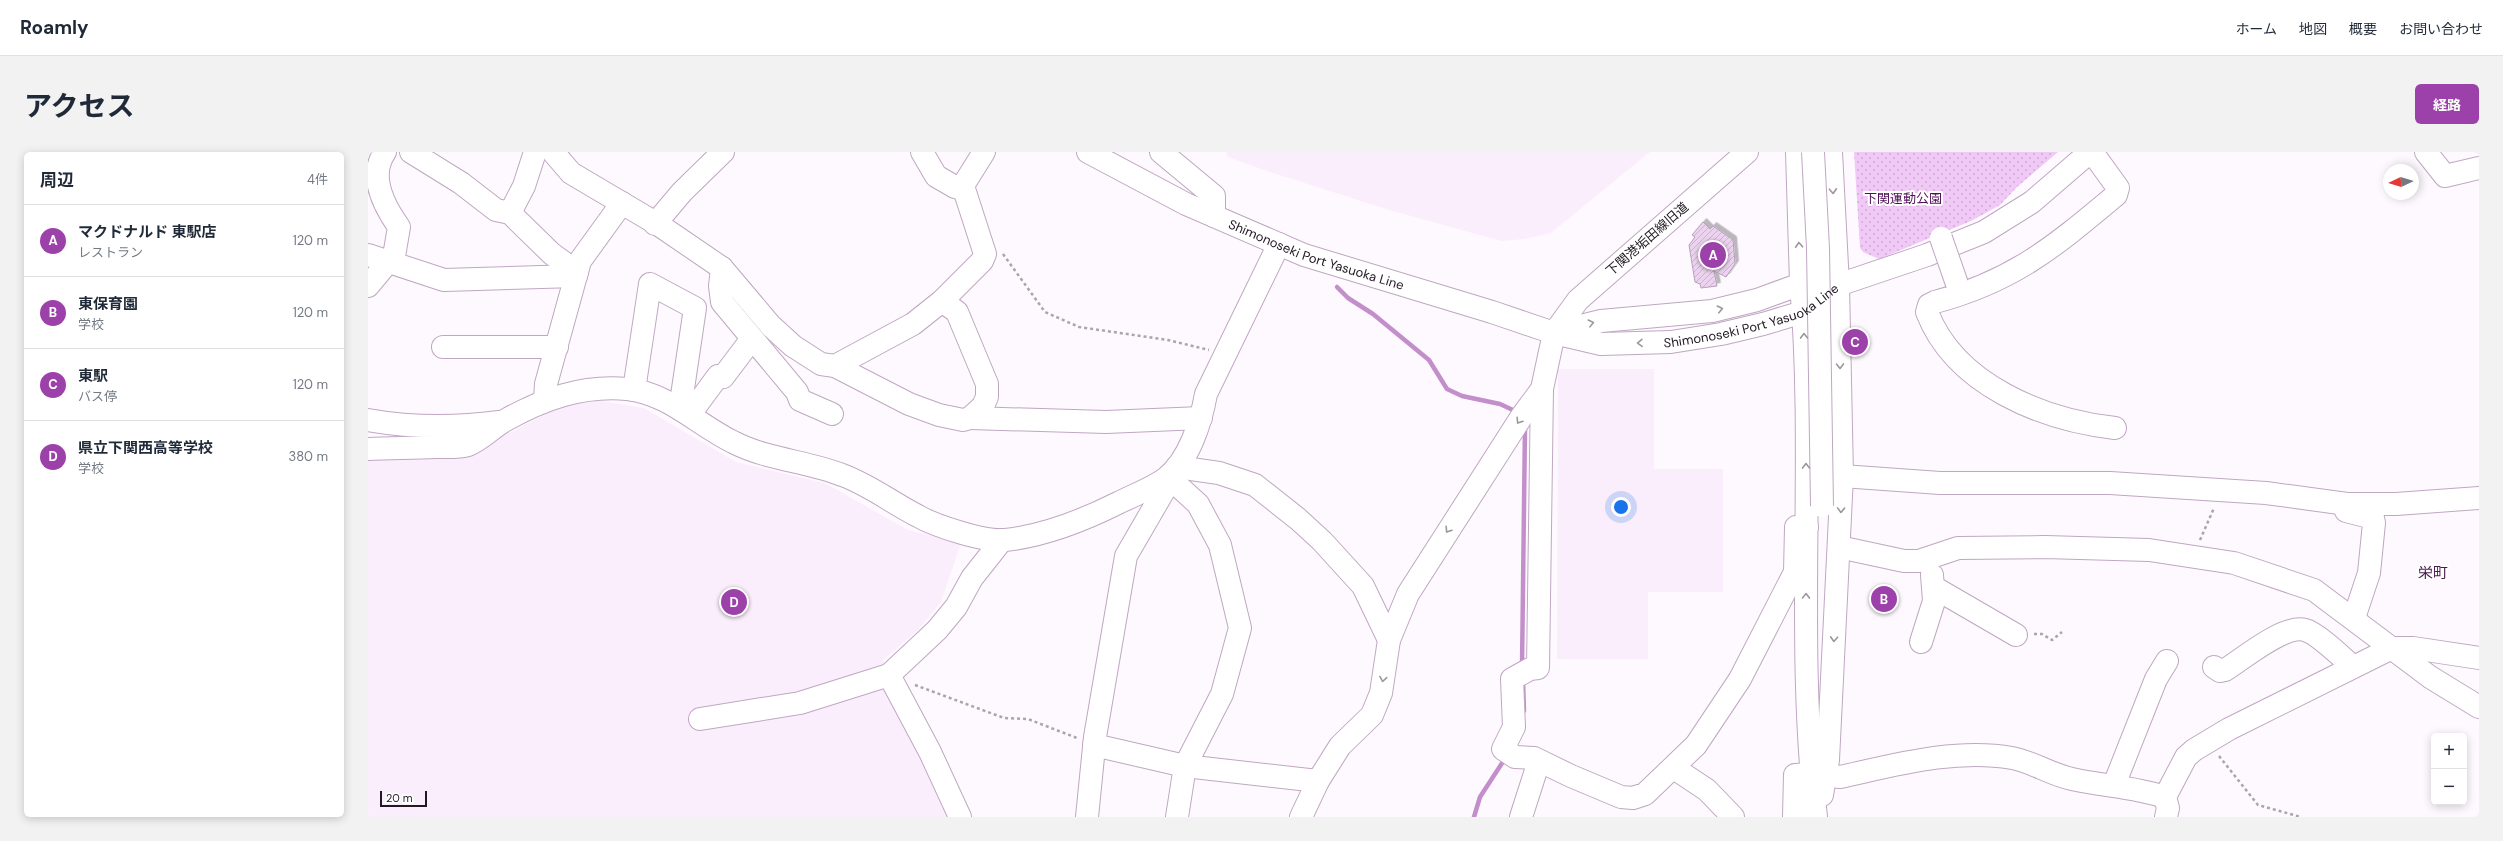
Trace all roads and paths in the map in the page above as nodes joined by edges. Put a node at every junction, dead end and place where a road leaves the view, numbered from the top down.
1 (385, 152) edge
2 (411, 152) edge
3 (535, 152) edge
4 (553, 152) edge
5 (723, 152) edge
6 (922, 152) edge
7 (984, 152) edge
8 (1088, 152) edge
9 (1162, 152) edge
10 (1747, 152) edge
11 (1796, 152) edge
12 (1813, 152) edge
13 (1831, 152) edge
14 (2091, 152) edge
15 (2426, 152) edge
16 (2479, 168) edge
17 (964, 189) junction
18 (622, 204) junction
19 (510, 213) junction
20 (1214, 216) junction
21 (655, 224) junction
22 (1941, 238) dead end
23 (980, 242) junction
24 (1279, 244) junction
25 (368, 255) edge
26 (391, 262) junction
27 (722, 268) junction
28 (576, 274) junction
29 (1801, 284) junction
30 (1838, 285) junction
31 (368, 286) edge
32 (1959, 290) junction
33 (942, 301) junction
34 (1803, 312) junction
35 (1554, 333) junction
36 (752, 340) junction
37 (443, 347) dead end
38 (557, 347) junction
39 (1225, 358) junction
40 (835, 366) junction
41 (1542, 389) junction
42 (634, 390) junction
43 (545, 400) junction
44 (685, 411) junction
45 (832, 414) dead end
46 (970, 418) junction
47 (1201, 418) junction
48 (368, 420) edge
49 (502, 422) junction
50 (2115, 428) dead end
51 (368, 449) edge
52 (1177, 467) junction
53 (1842, 476) junction
54 (2214, 490) junction
55 (2479, 498) edge
56 (2344, 504) junction
57 (1807, 527) junction
58 (1002, 540) junction
59 (1839, 548) junction
60 (2194, 556) junction
61 (1929, 558) junction
62 (1935, 588) junction
63 (2354, 618) junction
64 (2062, 632) dead end
65 (2016, 635) joint
66 (1389, 640) junction
67 (1921, 642) dead end
68 (2392, 648) junction
69 (2479, 658) edge
70 (2167, 661) dead end
71 (2214, 667) dead end
72 (2353, 667) junction
73 (888, 675) junction
74 (2479, 707) edge
75 (700, 719) dead end
76 (2208, 741) junction
77 (1094, 745) junction
78 (1539, 761) junction
79 (1185, 766) junction
80 (1674, 768) junction
81 (1818, 775) junction
82 (1318, 781) junction
83 (2114, 785) junction
84 (2169, 810) edge
85 (960, 817) edge
86 (1088, 817) edge
87 (1177, 817) edge
88 (1301, 817) edge
89 (1521, 817) edge
90 (1733, 817) edge
91 (1794, 817) edge
92 (1818, 817) edge
93 (2301, 817) edge

1 - 26 street
2 - 19 street
3 - 19 street
4 - 18 street
5 - 21 street
6 - 17 street
7 - 17 street
8 - 20 street, Shimonoseki Port Yasuoka Line
9 - 20 street
10 - 35 street, 下関港垢田線旧道
29 -> 11 street, Shimonoseki Port Yasuoka Line
12 - 92 street, bridge
13 -> 30 street, Shimonoseki Port Yasuoka Line
14 - 30 street
14 - 32 street
15 - 16 street
17 - 23 street
18 - 21 street
18 - 28 street
19 - 28 street
20 - 24 street, Shimonoseki Port Yasuoka Line
21 - 27 street
22 - 32 street, bridge
23 - 33 street
23 - 39 path
24 - 35 street, Shimonoseki Port Yasuoka Line
24 - 39 street
25 - 26 street
26 - 28 street
26 - 31 street
27 - 36 street
27 - 40 street
28 - 38 street
29 - 30 street
29 - 34 street
35 -> 29 street, Shimonoseki Port Yasuoka Line
30 - 34 street, Shimonoseki Port Yasuoka Line
30 -> 53 street
32 - 50 street
33 - 40 street
33 - 46 street
34 -> 35 street, Shimonoseki Port Yasuoka Line
57 -> 34 street
35 - 41 street
36 - 44 street
36 - 45 street
37 - 38 street
38 - 43 street
39 - 47 street
40 - 46 street
41 -> 66 street
41 - 78 street
42 - 43 street
42 - 44 street
42 - 44 street
43 - 49 street
44 - 58 street
46 - 47 street
47 - 52 street
48 - 49 street
49 - 51 street
52 - 58 street
52 - 66 street
53 - 54 street
53 -> 59 street
54 - 56 street
54 - 60 path
55 - 56 street
56 - 63 street
57 - 80 street
81 -> 57 street
58 - 73 street
59 - 61 street
59 -> 81 street
60 - 61 street
60 - 63 street
61 - 62 street
62 - 65 street
62 - 67 street
63 - 68 street
64 - 65 path
66 -> 82 street
68 - 69 street
68 - 72 street
68 - 74 street
70 - 83 street
71 - 72 street
72 - 76 street
73 - 75 street
73 - 77 path
73 - 85 street
76 - 84 street
76 - 93 path
77 - 79 street
77 - 79 street
77 - 86 street
78 - 80 street
78 - 89 street
79 - 82 street
79 - 87 street
80 - 90 street
81 - 83 street
81 - 91 street
81 - 92 street
82 - 88 street
83 - 84 street

